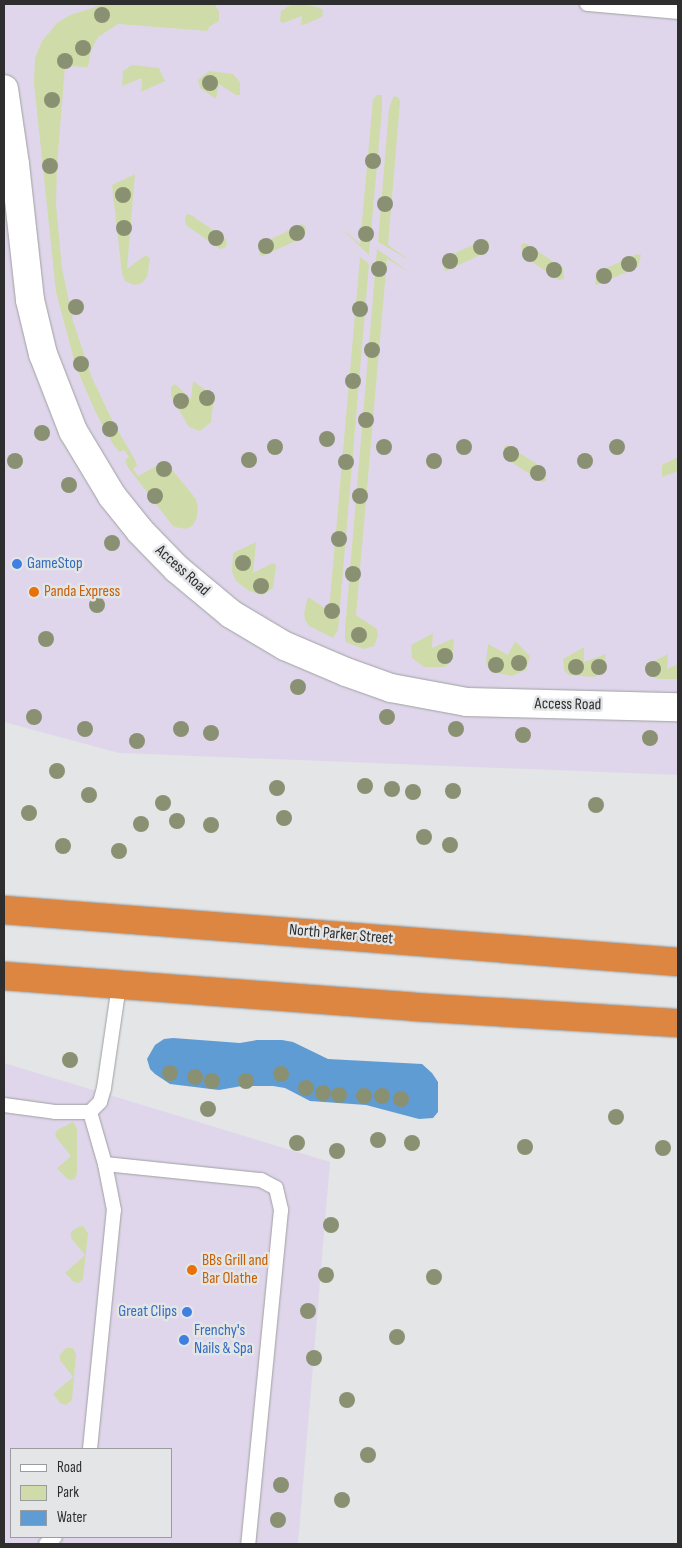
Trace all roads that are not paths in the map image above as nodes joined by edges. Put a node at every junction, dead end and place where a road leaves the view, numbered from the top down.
1 (587, 4) edge
2 (678, 12) edge
3 (4, 89) edge
4 (678, 708) edge
5 (4, 910) edge
6 (678, 962) edge
7 (4, 976) edge
8 (119, 985) junction
9 (678, 1023) edge
10 (4, 1105) edge
11 (90, 1112) junction
12 (105, 1164) junction
13 (90, 1448) edge
14 (248, 1544) edge

1 - 2 lane
3 - 4 street, Access Road
5 - 6 highway, North Parker Street
7 - 8 highway
8 - 9 highway
8 - 11 lane
10 - 11 lane
11 - 12 lane
12 - 13 lane
12 - 14 lane

